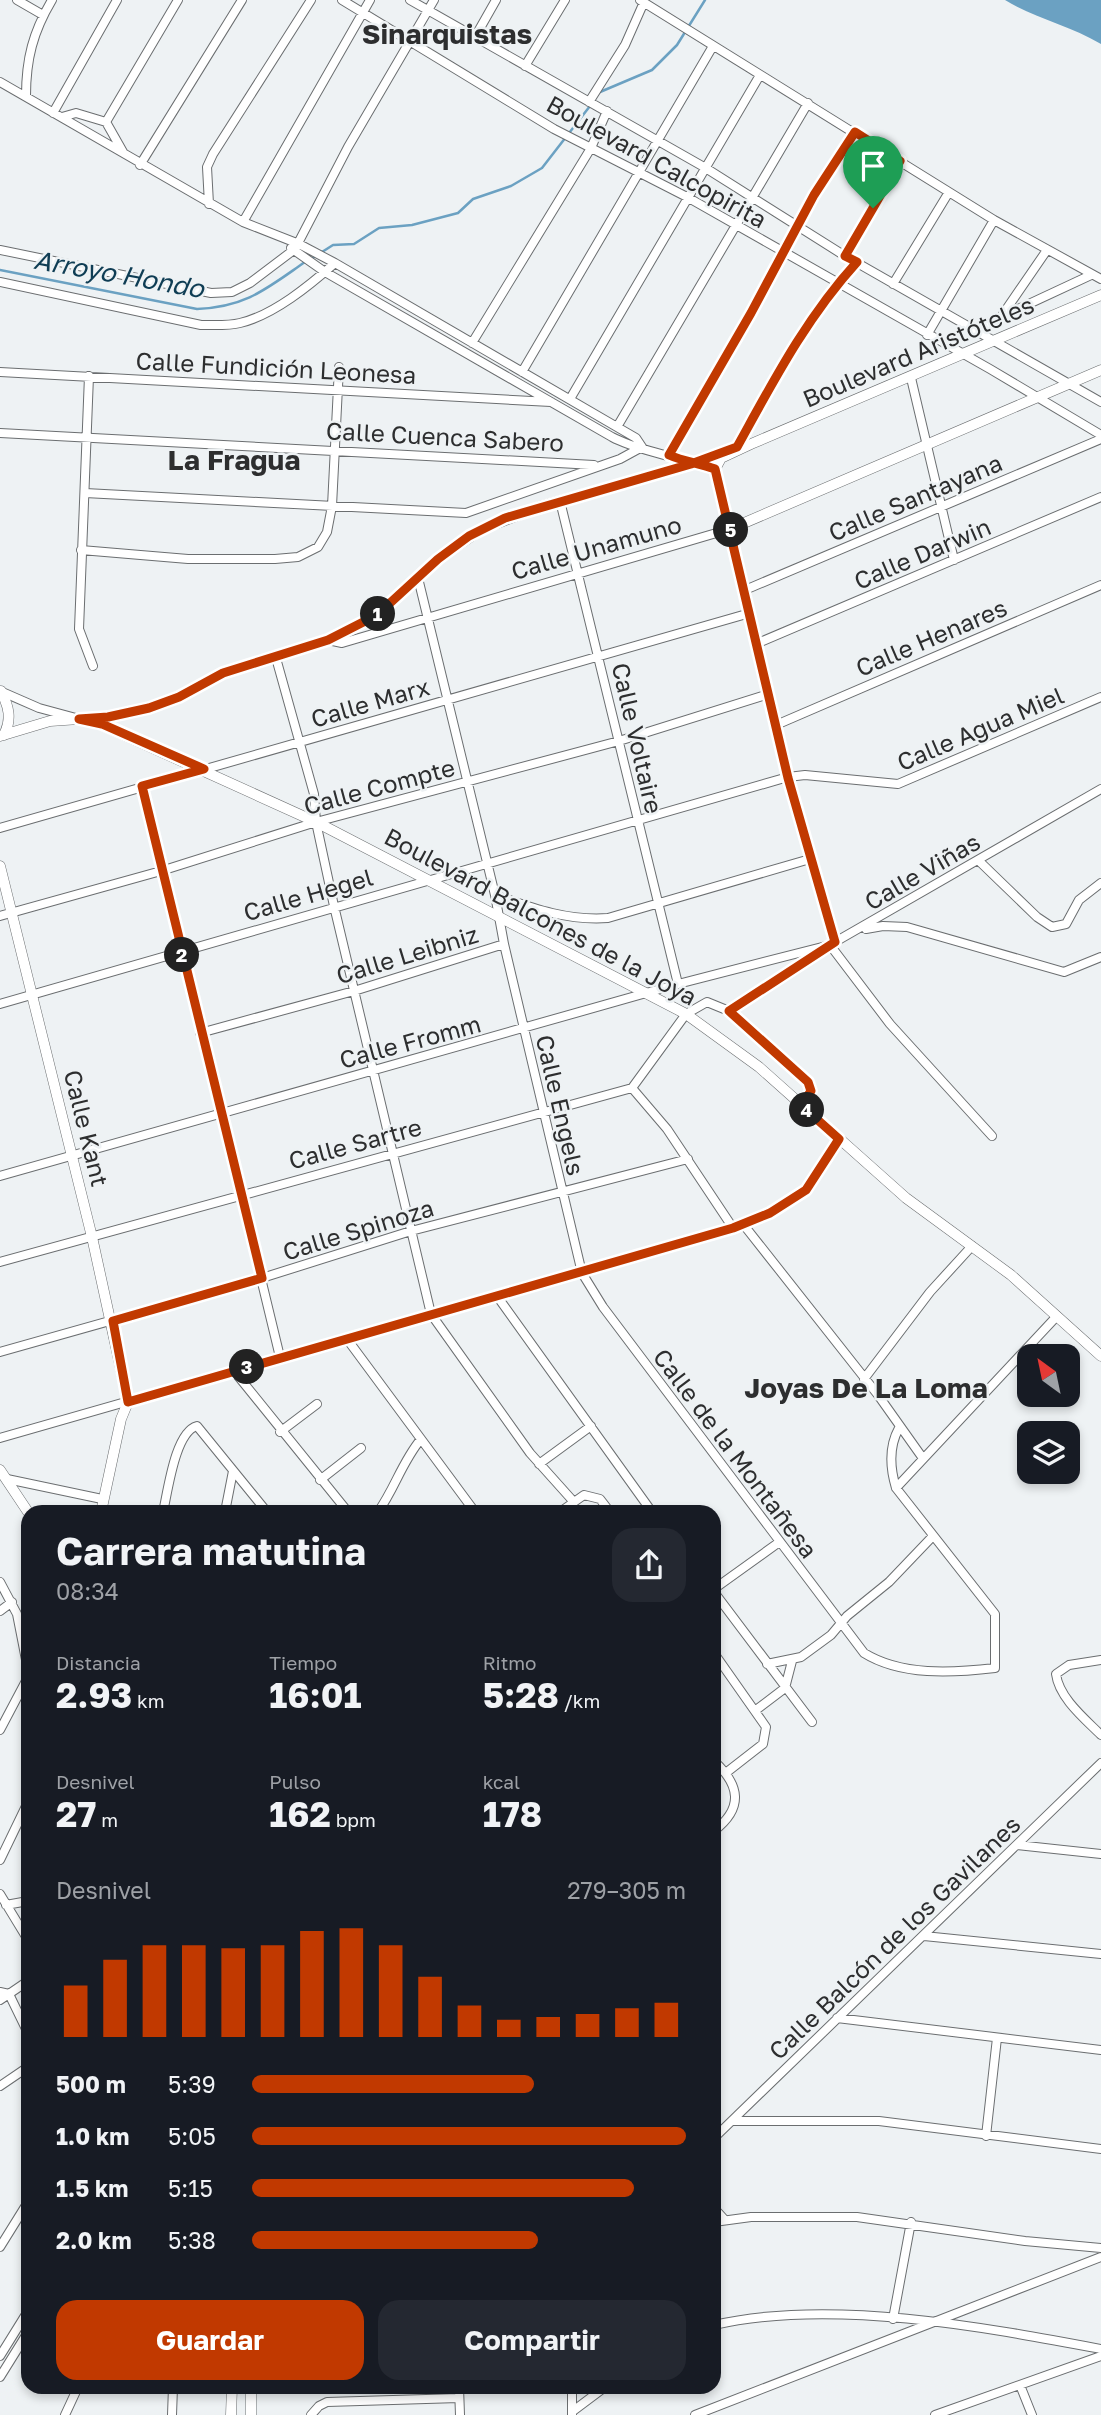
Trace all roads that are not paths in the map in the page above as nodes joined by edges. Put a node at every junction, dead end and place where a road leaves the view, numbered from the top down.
1 (17, 0) edge
2 (52, 0) edge
3 (117, 0) edge
4 (178, 0) edge
5 (242, 0) edge
6 (310, 0) edge
7 (342, 0) edge
8 (370, 0) edge
9 (410, 0) edge
10 (434, 0) edge
11 (496, 0) edge
12 (565, 0) edge
13 (642, 1) edge
14 (428, 10) junction
15 (363, 11) junction
16 (43, 15) junction
17 (475, 37) junction
18 (409, 40) junction
19 (713, 46) junction
20 (525, 66) junction
21 (760, 75) junction
22 (0, 82) edge
23 (26, 96) junction
24 (808, 103) junction
25 (597, 106) junction
26 (53, 113) junction
27 (62, 117) junction
28 (106, 122) junction
29 (855, 132) junction
30 (657, 140) junction
31 (591, 148) junction
32 (124, 154) junction
33 (900, 161) junction
34 (140, 165) junction
35 (704, 167) junction
36 (640, 171) junction
37 (948, 192) junction
38 (687, 197) junction
39 (753, 198) junction
40 (209, 204) junction
41 (994, 220) junction
42 (243, 222) junction
43 (798, 224) junction
44 (736, 226) junction
45 (296, 247) junction
46 (0, 250) edge
47 (1047, 250) junction
48 (783, 252) junction
49 (845, 256) junction
50 (857, 262) junction
51 (335, 263) junction
52 (325, 272) junction
53 (1091, 275) junction
54 (1101, 279) edge
55 (0, 282) edge
56 (839, 282) junction
57 (893, 284) junction
58 (1101, 295) edge
59 (942, 310) junction
60 (1002, 316) junction
61 (975, 330) junction
62 (927, 335) junction
63 (996, 341) junction
64 (472, 343) junction
65 (963, 355) junction
66 (339, 367) dead end
67 (1101, 370) edge
68 (0, 372) edge
69 (523, 372) junction
70 (89, 376) junction
71 (911, 378) junction
72 (1068, 384) junction
73 (338, 390) junction
74 (1039, 397) junction
75 (570, 399) junction
76 (551, 402) junction
77 (1101, 402) edge
78 (617, 427) junction
79 (0, 433) edge
80 (86, 436) junction
81 (1101, 437) edge
82 (751, 444) junction
83 (642, 447) junction
84 (737, 447) junction
85 (925, 447) junction
86 (334, 449) junction
87 (669, 455) junction
88 (691, 464) junction
89 (594, 465) junction
90 (715, 469) junction
91 (85, 493) junction
92 (1101, 497) edge
93 (560, 501) junction
94 (332, 506) junction
95 (940, 507) junction
96 (730, 529) junction
97 (81, 550) junction
98 (954, 560) junction
99 (580, 574) junction
100 (418, 578) junction
101 (1101, 585) edge
102 (745, 590) junction
103 (750, 613) junction
104 (428, 618) junction
105 (328, 640) junction
106 (758, 643) junction
107 (599, 656) junction
108 (276, 658) junction
109 (93, 666) dead end
110 (1, 691) edge
111 (769, 694) junction
112 (1101, 697) edge
113 (447, 700) junction
114 (79, 719) junction
115 (776, 725) junction
116 (2, 736) edge
117 (301, 741) junction
118 (619, 741) junction
119 (204, 769) junction
120 (788, 778) junction
121 (469, 782) junction
122 (142, 786) junction
123 (1101, 789) edge
124 (637, 819) junction
125 (316, 822) junction
126 (0, 828) edge
127 (810, 859) junction
128 (978, 860) junction
129 (487, 862) junction
130 (0, 866) edge
131 (162, 871) junction
132 (427, 881) junction
133 (1101, 883) edge
134 (495, 895) junction
135 (657, 903) junction
136 (334, 906) junction
137 (12, 912) junction
138 (0, 916) edge
139 (500, 917) junction
140 (857, 931) junction
141 (504, 944) junction
142 (832, 944) junction
143 (181, 951) junction
144 (1101, 957) edge
145 (678, 984) junction
146 (354, 991) junction
147 (647, 993) junction
148 (31, 996) junction
149 (0, 1004) edge
150 (729, 1011) junction
151 (686, 1014) junction
152 (523, 1030) junction
153 (200, 1032) junction
154 (375, 1071) junction
155 (632, 1088) junction
156 (801, 1105) junction
157 (221, 1112) junction
158 (542, 1112) junction
159 (992, 1136) dead end
160 (839, 1139) junction
161 (393, 1152) junction
162 (72, 1154) junction
163 (688, 1159) junction
164 (0, 1176) edge
165 (241, 1194) junction
166 (562, 1194) junction
167 (743, 1224) junction
168 (733, 1228) junction
169 (411, 1231) junction
170 (92, 1237) junction
171 (971, 1245) junction
172 (0, 1262) edge
173 (582, 1273) junction
174 (262, 1278) junction
175 (497, 1296) junction
176 (430, 1314) junction
177 (1057, 1316) junction
178 (113, 1321) junction
179 (347, 1339) junction
180 (0, 1352) edge
181 (1101, 1356) edge
182 (280, 1357) junction
183 (234, 1371) junction
184 (864, 1379) junction
185 (128, 1402) junction
186 (317, 1404) dead end
187 (591, 1426) junction
188 (899, 1428) junction
189 (280, 1432) junction
190 (0, 1438) edge
191 (421, 1439) junction
192 (361, 1448) dead end
193 (922, 1457) junction
194 (540, 1464) junction
195 (0, 1470) edge
196 (233, 1471) junction
197 (7, 1479) junction
198 (320, 1480) junction
199 (896, 1488) junction
200 (102, 1499) junction
201 (572, 1501) junction
202 (24, 1505) edge
203 (102, 1505) edge
204 (165, 1505) edge
205 (226, 1505) edge
206 (261, 1505) edge
207 (342, 1505) edge
208 (383, 1505) edge
209 (470, 1505) edge
210 (568, 1505) edge
211 (605, 1505) edge
212 (647, 1505) edge
213 (932, 1537) junction
214 (778, 1543) junction
215 (0, 1582) edge
216 (721, 1585) edge
217 (721, 1600) edge
218 (12, 1602) junction
219 (0, 1611) edge
220 (841, 1623) junction
221 (21, 1633) edge
222 (792, 1661) junction
223 (1101, 1661) edge
224 (721, 1662) edge
225 (768, 1664) junction
226 (785, 1688) junction
227 (21, 1690) edge
228 (756, 1710) junction
229 (812, 1722) dead end
230 (0, 1730) edge
231 (1101, 1735) edge
232 (1101, 1763) edge
233 (721, 1767) edge
234 (727, 1772) junction
235 (21, 1816) edge
236 (721, 1824) edge
237 (1017, 1845) junction
238 (1101, 1854) edge
239 (0, 1860) edge
240 (0, 1894) edge
241 (21, 1902) edge
242 (6, 1905) junction
243 (21, 1929) edge
244 (923, 1936) junction
245 (1101, 1954) edge
246 (21, 1985) edge
247 (5, 1993) edge
248 (0, 2000) edge
249 (838, 2018) junction
250 (21, 2020) edge
251 (997, 2038) junction
252 (1101, 2050) edge
253 (21, 2072) edge
254 (0, 2086) edge
255 (732, 2121) junction
256 (721, 2131) edge
257 (986, 2136) junction
258 (1101, 2149) edge
259 (21, 2213) edge
260 (721, 2216) edge
261 (724, 2219) junction
262 (721, 2220) edge
263 (911, 2222) junction
264 (0, 2247) edge
265 (1101, 2248) edge
266 (1101, 2257) edge
267 (894, 2319) junction
268 (21, 2322) edge
269 (931, 2323) junction
270 (721, 2324) edge
271 (21, 2343) edge
272 (1101, 2349) edge
273 (0, 2356) edge
274 (1101, 2356) edge
275 (0, 2377) edge
276 (1020, 2385) junction
277 (75, 2394) edge
278 (173, 2394) edge
279 (232, 2394) edge
280 (251, 2394) edge
281 (459, 2394) edge
282 (572, 2394) edge
283 (596, 2394) edge
284 (459, 2398) junction
285 (573, 2413) edge
286 (65, 2415) edge
287 (172, 2415) edge
288 (231, 2415) edge
289 (251, 2415) edge
290 (311, 2415) edge
291 (460, 2415) edge
292 (695, 2415) edge
293 (934, 2415) edge
294 (1032, 2415) edge

1 - 16 street
2 - 16 street
3 - 26 street
4 - 28 street
5 - 34 street
6 - 40 street
7 - 15 street, Boulevard Calcopirita
8 - 15 street
9 - 14 street, Boulevard Calcopirita
10 - 14 street
11 - 17 street
12 - 20 street
13 - 19 street
13 - 25 street
14 - 17 street, Boulevard Calcopirita
14 - 18 street
15 - 18 street, Boulevard Calcopirita
15 - 42 street
16 - 23 street
17 - 20 street, Boulevard Calcopirita
18 - 31 street, Boulevard Calcopirita
18 - 45 street
19 - 21 street
19 - 30 street
20 - 25 street, Boulevard Calcopirita
21 - 24 street
21 - 35 street
22 - 23 street
23 - 26 street
24 - 29 street
24 - 39 street
25 - 30 street, Boulevard Calcopirita
25 - 31 street
26 - 27 street
27 - 28 street
27 - 32 street
28 - 32 street
29 - 33 street
29 - 43 street
30 - 35 street, Boulevard Calcopirita
30 - 36 street
31 - 36 street, Boulevard Calcopirita
31 - 64 street
32 - 34 street
33 - 37 street
33 - 49 street
34 - 40 street
35 - 38 street
35 - 39 street, Boulevard Calcopirita
36 - 38 street, Boulevard Calcopirita
36 - 69 street
37 - 41 street
37 - 57 street
38 - 44 street, Boulevard Calcopirita
38 - 75 street
39 - 43 street, Boulevard Calcopirita
39 - 44 street
40 - 42 street
41 - 47 street
41 - 59 street
42 - 45 street
43 - 48 street
43 - 49 street, Boulevard Calcopirita
44 - 48 street, Boulevard Calcopirita
44 - 78 street
45 - 46 street
45 - 51 street
45 - 52 street
47 - 53 street
47 - 60 street
48 - 56 street, Boulevard Calcopirita
48 - 87 street
49 - 50 street, Boulevard Calcopirita
50 - 56 street
50 - 57 street, Boulevard Calcopirita
51 - 52 street
51 - 64 street
52 - 55 street
52 - 76 street
53 - 54 street
53 - 60 street
56 - 62 street, Boulevard Calcopirita
56 - 84 street
57 - 59 street, Boulevard Calcopirita
58 - 63 street, Boulevard Aristóteles
59 - 61 street, Boulevard Calcopirita
59 - 62 street
60 - 61 street
61 - 63 street, Boulevard Calcopirita
62 - 65 street, Boulevard Calcopirita
63 - 65 street, Boulevard Aristóteles
63 - 72 street, Boulevard Calcopirita
64 - 69 street
65 - 71 street, Boulevard Aristóteles
65 - 74 street, Boulevard Calcopirita
66 - 73 street
67 - 72 street, Calle Unamuno
68 - 70 street, Calle Fundición Leonesa
69 - 75 street
70 - 73 street, Calle Fundición Leonesa
70 - 80 street
71 - 82 street, Boulevard Aristóteles
71 - 85 street
72 - 74 street, Calle Unamuno
72 - 77 street, Boulevard Calcopirita
73 - 76 street, Calle Fundición Leonesa
73 - 86 street
74 - 81 street, Boulevard Calcopirita
74 - 85 street, Calle Unamuno
75 - 78 street
76 - 83 street
78 - 83 street
79 - 80 street, Calle Cuenca Sabero
80 - 86 street, Calle Cuenca Sabero
80 - 91 street
81 - 95 street, Calle Santayana
82 - 84 street, Boulevard Aristóteles
82 - 90 street, Boulevard Aristóteles
83 - 87 street
83 - 89 street
84 - 88 street, Boulevard Aristóteles
85 - 95 street
85 - 96 street, Calle Unamuno
86 - 89 street, Calle Cuenca Sabero
86 - 94 street
87 - 88 street
88 - 90 street, Boulevard Aristóteles
88 - 93 street, Boulevard Aristóteles
89 - 94 street
90 - 96 street
91 - 94 street
91 - 97 street
92 - 98 street, Calle Darwin
93 - 99 street, Calle Voltaire
93 - 100 street, Boulevard Aristóteles
94 - 97 street
95 - 98 street
95 - 102 street, Calle Santayana
96 - 99 street, Calle Unamuno
96 - 102 street
97 - 109 street
98 - 106 street, Calle Darwin
99 - 104 street, Calle Unamuno
99 - 107 street, Calle Voltaire
100 - 104 street
100 - 105 street, Boulevard Aristóteles
101 - 115 street, Calle Henares
102 - 103 street
103 - 106 street
103 - 107 street, Calle Marx
104 - 105 street, Calle Unamuno
104 - 113 street
105 - 108 street, Boulevard Aristóteles
106 - 111 street
107 - 113 street, Calle Marx
107 - 118 street, Calle Voltaire
108 - 114 street, Boulevard Aristóteles
108 - 117 street
110 - 114 street, Boulevard Balcones de la Joya
110 - 116 street
111 - 115 street
111 - 118 street, Calle Compte
112 - 120 street, Calle Agua Miel
113 - 117 street, Calle Marx
113 - 121 street
114 - 116 street, Boulevard Aristóteles
114 - 119 street, Boulevard Balcones de la Joya
115 - 120 street
117 - 119 street, Calle Marx
117 - 125 street
118 - 121 street, Calle Compte
118 - 124 street, Calle Voltaire
119 - 122 street, Calle Marx
119 - 125 street, Boulevard Balcones de la Joya
120 - 124 street, Calle Hegel
120 - 127 street
121 - 125 street, Calle Compte
121 - 129 street
122 - 126 street, Calle Marx
122 - 131 street
123 - 128 street, Calle Viñas
124 - 129 street, Calle Hegel
124 - 135 street, Calle Voltaire
125 - 131 street, Calle Compte
125 - 132 street, Boulevard Balcones de la Joya
125 - 136 street
127 - 135 street, Calle Leibniz
127 - 142 street
128 - 133 street
128 - 140 street, Calle Viñas
129 - 132 street, Calle Hegel
129 - 134 street
130 - 137 street, Calle Kant
131 - 137 street, Calle Compte
131 - 143 street
132 - 136 street, Calle Hegel
132 - 139 street, Boulevard Balcones de la Joya
134 - 135 street, Calle Leibniz
134 - 139 street, Calle Leibniz
135 - 145 street, Calle Voltaire
136 - 143 street, Calle Hegel
136 - 146 street
137 - 138 street, Calle Compte
137 - 148 street, Calle Kant
139 - 141 street, Calle Leibniz
139 - 147 street, Boulevard Balcones de la Joya
140 - 142 street, Calle Viñas
140 - 144 street
141 - 146 street, Calle Leibniz
141 - 152 street, Calle Engels
142 - 145 street, Calle Fromm
142 - 150 street, Calle Viñas
142 - 159 street
143 - 148 street, Calle Hegel
143 - 153 street
145 - 147 street, Calle Fromm
146 - 153 street, Calle Leibniz
146 - 154 street
147 - 151 street, Boulevard Balcones de la Joya
147 - 152 street, Calle Fromm
148 - 149 street, Calle Hegel
148 - 162 street, Calle Kant
150 - 151 street
150 - 156 street
151 - 155 street
151 - 156 street, Boulevard Balcones de la Joya
152 - 154 street, Calle Fromm
152 - 158 street, Calle Engels
153 - 157 street
154 - 157 street, Calle Fromm
154 - 161 street
155 - 158 street, Calle Sartre
155 - 163 street
156 - 160 street, Boulevard Balcones de la Joya
157 - 162 street, Calle Fromm
157 - 165 street
158 - 161 street, Calle Sartre
158 - 166 street, Calle Engels
160 - 167 street
160 - 171 street, Boulevard Balcones de la Joya
161 - 165 street, Calle Sartre
161 - 169 street
162 - 164 street, Calle Fromm
162 - 170 street, Calle Kant
163 - 166 street, Calle Spinoza
163 - 168 street
165 - 170 street, Calle Sartre
165 - 174 street
166 - 169 street, Calle Spinoza
166 - 173 street, Calle Engels
167 - 168 street
167 - 184 street
168 - 173 street
169 - 174 street, Calle Spinoza
169 - 176 street
170 - 172 street, Calle Sartre
170 - 178 street, Calle Kant
171 - 177 street, Boulevard Balcones de la Joya
171 - 184 street
173 - 175 street
173 - 214 street, Calle de la Montañesa
174 - 178 street, Calle Spinoza
174 - 182 street
175 - 176 street
175 - 187 street
176 - 179 street
176 - 194 street
177 - 181 street, Boulevard Balcones de la Joya
177 - 193 street
178 - 180 street, Calle Spinoza
178 - 185 street, Calle Kant
179 - 182 street
179 - 191 street
182 - 183 street
183 - 185 street
183 - 189 street
184 - 188 street
185 - 190 street
185 - 200 street
186 - 189 street
187 - 194 street
187 - 212 street
188 - 193 street
188 - 199 street
189 - 198 street
191 - 208 street
191 - 209 street
192 - 198 street
193 - 199 street
194 - 201 street
195 - 197 street
196 - 204 street
196 - 205 street
196 - 206 street
197 - 200 street
197 - 202 street
198 - 207 street
199 - 213 street
200 - 203 street
201 - 210 street
201 - 211 street
213 - 220 street
213 - 220 street, Calle de la Montañesa
214 - 216 street
214 - 220 street, Calle de la Montañesa
215 - 218 street
217 - 225 street
218 - 219 street
218 - 221 street
220 - 222 street
222 - 225 street
222 - 226 street
223 - 231 street
224 - 228 street
225 - 226 street
226 - 228 street
226 - 229 street
227 - 230 street
228 - 234 street
232 - 237 street, Calle Balcón de los Gavilanes
233 - 234 street
234 - 236 street
235 - 239 street
237 - 238 street
237 - 244 street, Calle Balcón de los Gavilanes
240 - 242 street
241 - 242 street
242 - 243 street
244 - 245 street
244 - 249 street, Calle Balcón de los Gavilanes
246 - 247 street
247 - 248 street
247 - 250 street
249 - 251 street
249 - 255 street, Calle Balcón de los Gavilanes
251 - 252 street
251 - 257 street
253 - 254 street
255 - 256 street, Calle Balcón de los Gavilanes
255 - 257 street
257 - 258 street
259 - 264 street
260 - 261 street
261 - 262 street
261 - 263 street
263 - 265 street
263 - 267 street
266 - 269 street
267 - 269 street
267 - 270 street
268 - 273 street
269 - 272 street
269 - 292 street
271 - 275 street
274 - 276 street
276 - 293 street
276 - 294 street
277 - 286 street
278 - 287 street
279 - 288 street
280 - 289 street
281 - 284 street
282 - 285 street
283 - 285 street
284 - 290 street
284 - 291 street

